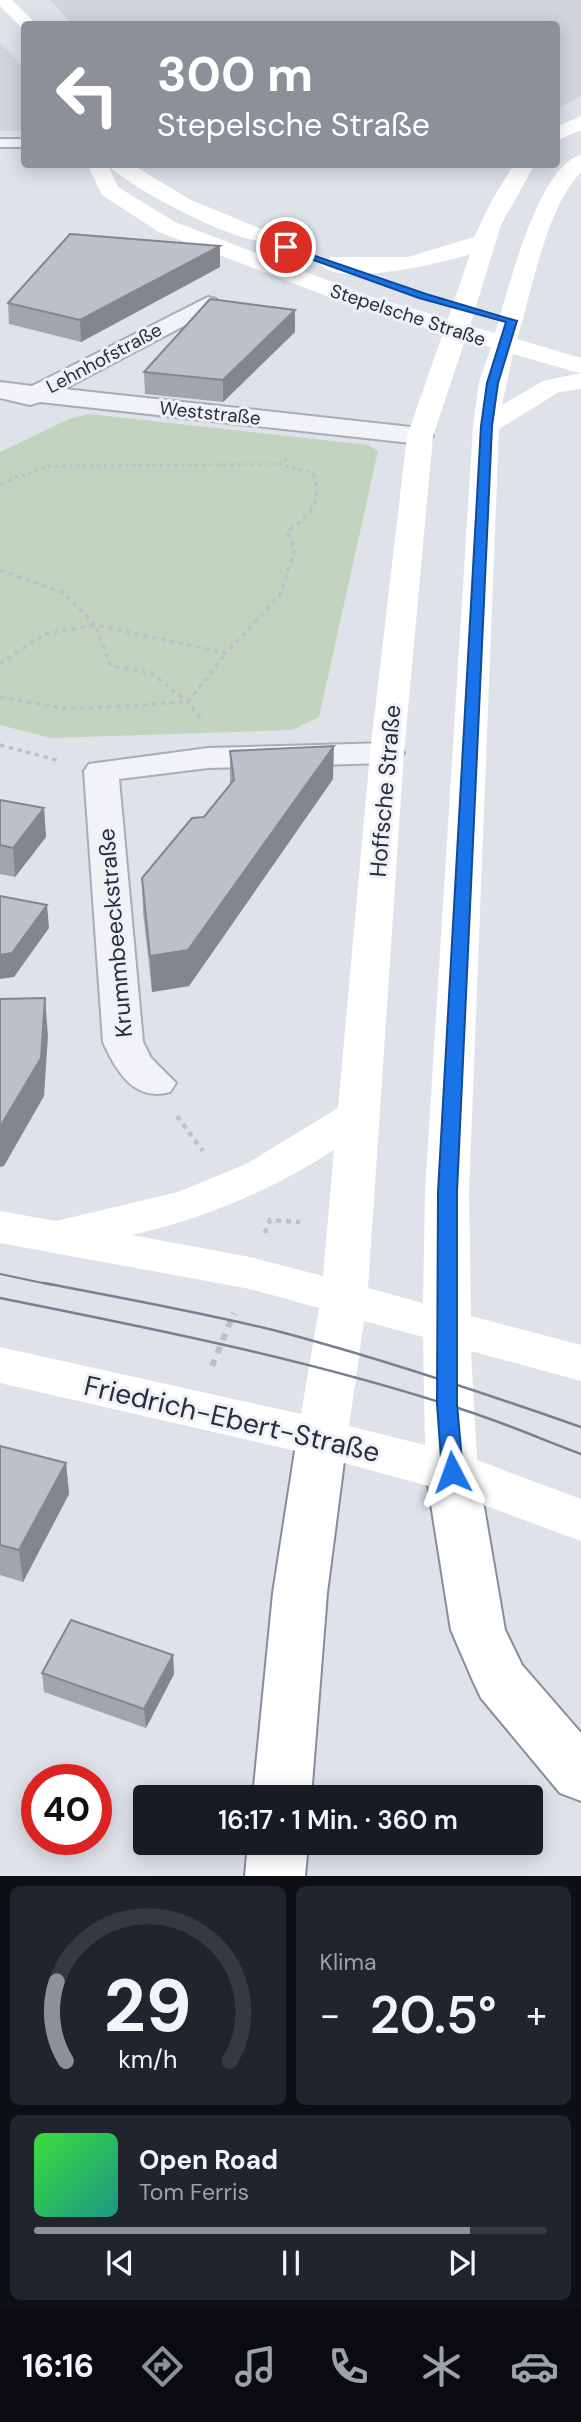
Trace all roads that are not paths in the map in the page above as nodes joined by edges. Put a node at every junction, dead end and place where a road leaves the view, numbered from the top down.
1 (3, 0) edge
2 (25, 21) edge
3 (581, 122) edge
4 (560, 135) edge
5 (560, 138) edge
6 (581, 142) edge
7 (0, 143) edge
8 (21, 143) edge
9 (581, 161) edge
10 (99, 168) edge
11 (122, 168) edge
12 (522, 168) edge
13 (199, 240) junction
14 (482, 242) junction
15 (281, 245) dead end
16 (162, 251) edge
17 (306, 255) dead end
18 (331, 264) junction
19 (397, 287) dead end
20 (208, 304) edge
21 (455, 314) junction
22 (523, 324) junction
23 (505, 346) junction
24 (581, 366) edge
25 (581, 381) edge
26 (0, 390) edge
27 (32, 395) junction
28 (0, 412) edge
29 (486, 426) junction
30 (420, 436) junction
31 (387, 754) junction
32 (155, 1083) dead end
33 (357, 1115) junction
34 (0, 1227) edge
35 (47, 1236) junction
36 (344, 1298) junction
37 (449, 1326) junction
38 (581, 1363) edge
39 (0, 1365) edge
40 (322, 1438) junction
41 (452, 1472) junction
42 (581, 1520) edge
43 (581, 1775) edge
44 (283, 1785) edge
45 (277, 1855) edge
46 (275, 1876) edge

1 - 2 main road
3 - 4 main road
5 - 6 main road
7 - 8 lane
9 - 22 main road
10 - 13 main road, Stepelsche Straße
11 - 15 main road
12 - 14 main road, Hoffsche Straße
13 - 16 street
13 - 21 main road, Stepelsche Straße
14 - 18 main road
14 - 21 main road, Hoffsche Straße
17 - 18 main road, Stepelsche Straße
18 - 19 main road, Stepelsche Straße
20 - 27 street, Lehnhofstraße
21 - 22 main road, Stepelsche Straße
21 - 23 main road, Stepelsche Straße
21 - 30 main road, Hoffsche Straße
22 - 23 main road
23 - 24 main road, Stepelsche Straße
23 - 29 main road
25 - 29 main road
26 - 27 street, Weststraße
27 - 28 street, Lehnhofstraße
27 - 30 street, Weststraße
29 - 37 main road
30 - 31 main road, Hoffsche Straße
31 - 32 street, Krummbeeckstraße
31 - 33 main road, Hoffsche Straße
33 - 35 main road
33 - 36 main road, Hoffsche Straße
34 - 35 main road
35 - 36 main road
36 - 37 main road
36 - 40 main road, Hoffsche Straße
37 - 38 main road
37 - 41 main road
39 - 40 main road, Friedrich-Ebert-Straße
40 - 41 main road, Friedrich-Ebert-Straße
40 - 44 main road, Hoffsche Straße
41 - 42 main road, Friedrich-Ebert-Straße
41 - 43 main road
45 - 46 main road

